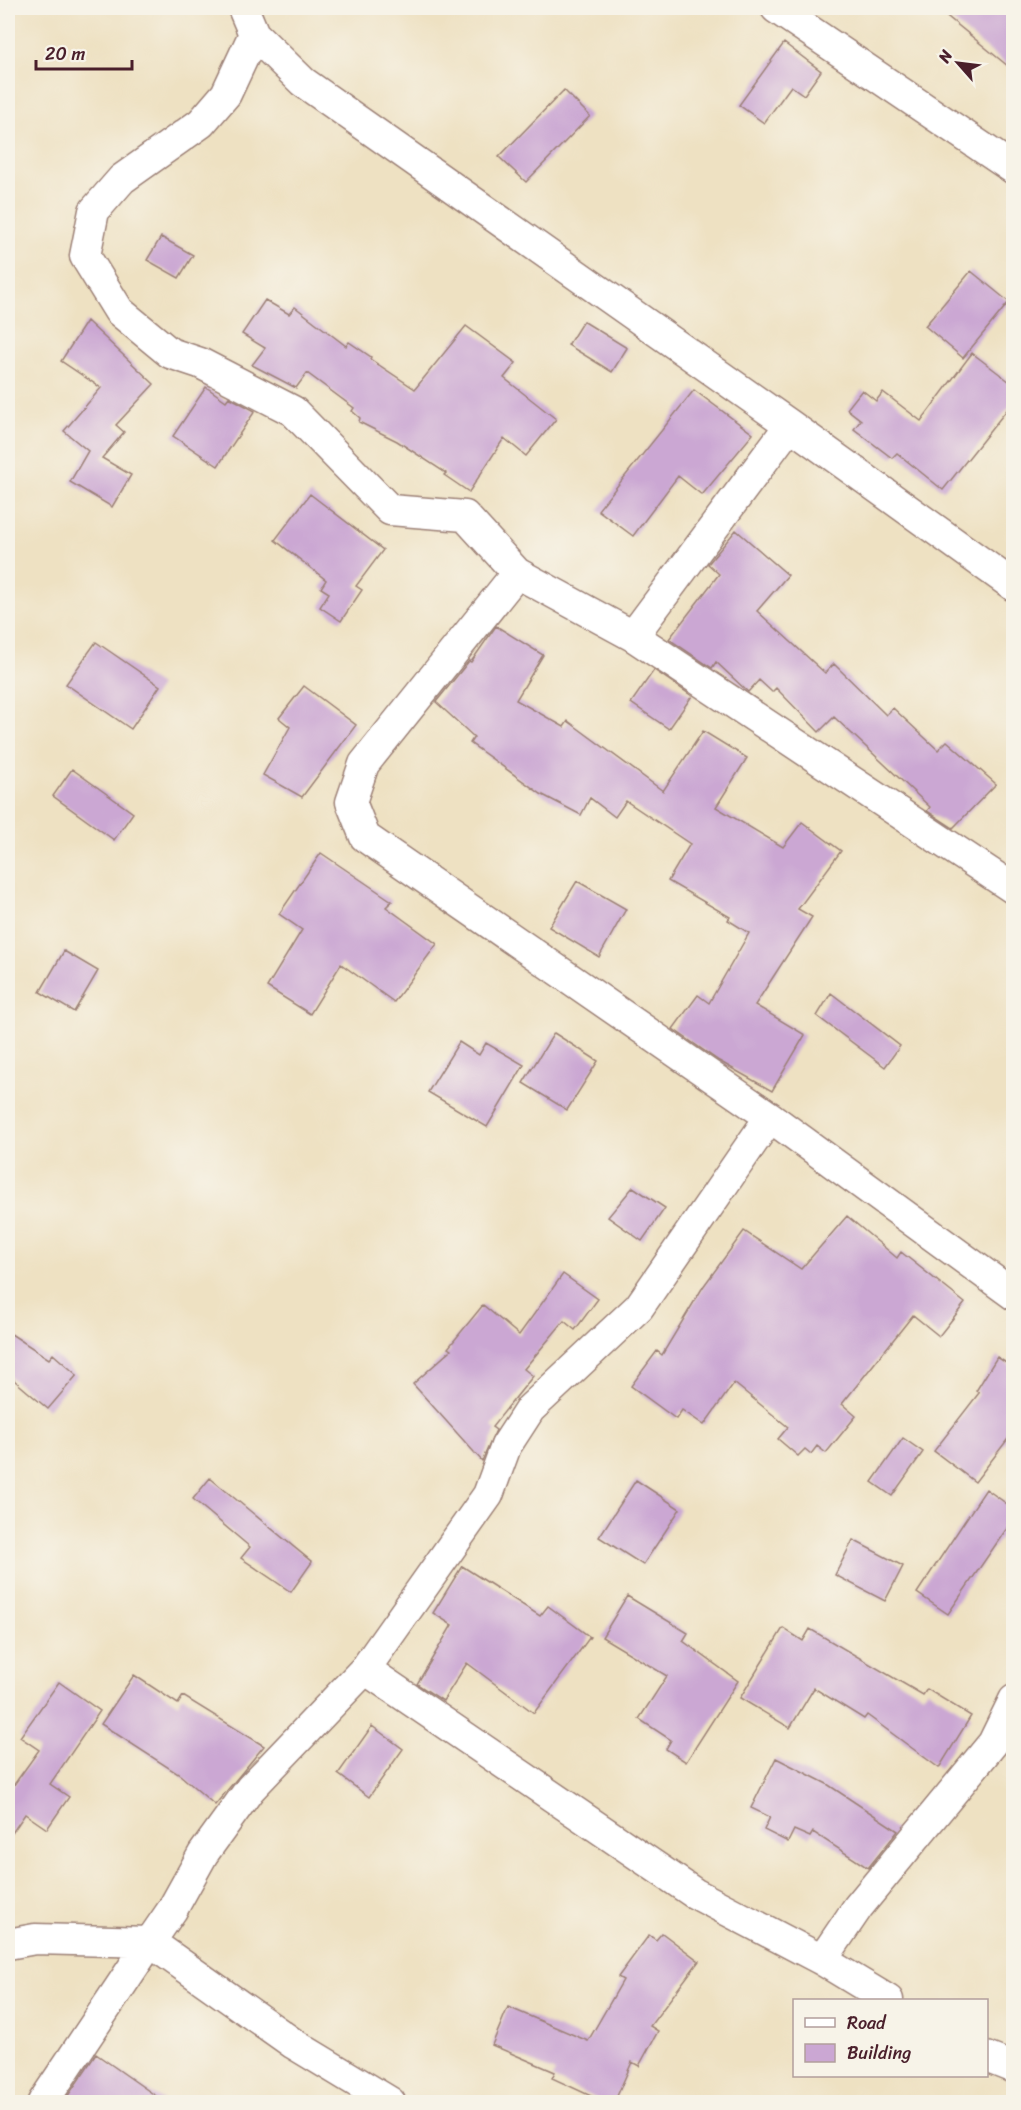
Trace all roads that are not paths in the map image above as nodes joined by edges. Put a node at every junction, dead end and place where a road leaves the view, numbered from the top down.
1 (776, 8) edge
2 (249, 21) edge
3 (1014, 169) edge
4 (790, 425) junction
5 (517, 573) junction
6 (1014, 586) edge
7 (633, 636) junction
8 (1014, 889) edge
9 (771, 1117) junction
10 (1014, 1295) edge
11 (365, 1669) junction
12 (1014, 1700) edge
13 (150, 1942) junction
14 (8, 1944) edge
15 (822, 1960) junction
16 (885, 1999) edge
17 (988, 2057) edge
18 (1014, 2068) edge
19 (43, 2103) edge
20 (390, 2103) edge

1 - 3 street
2 - 4 street
2 - 5 street
4 - 6 street
4 - 7 street
5 - 7 street
5 - 9 street
7 - 8 street
9 - 10 street
9 - 11 street
11 - 13 street
11 - 15 street
12 - 15 street
13 - 14 street
13 - 19 street
13 - 20 street
15 - 16 street
17 - 18 street

